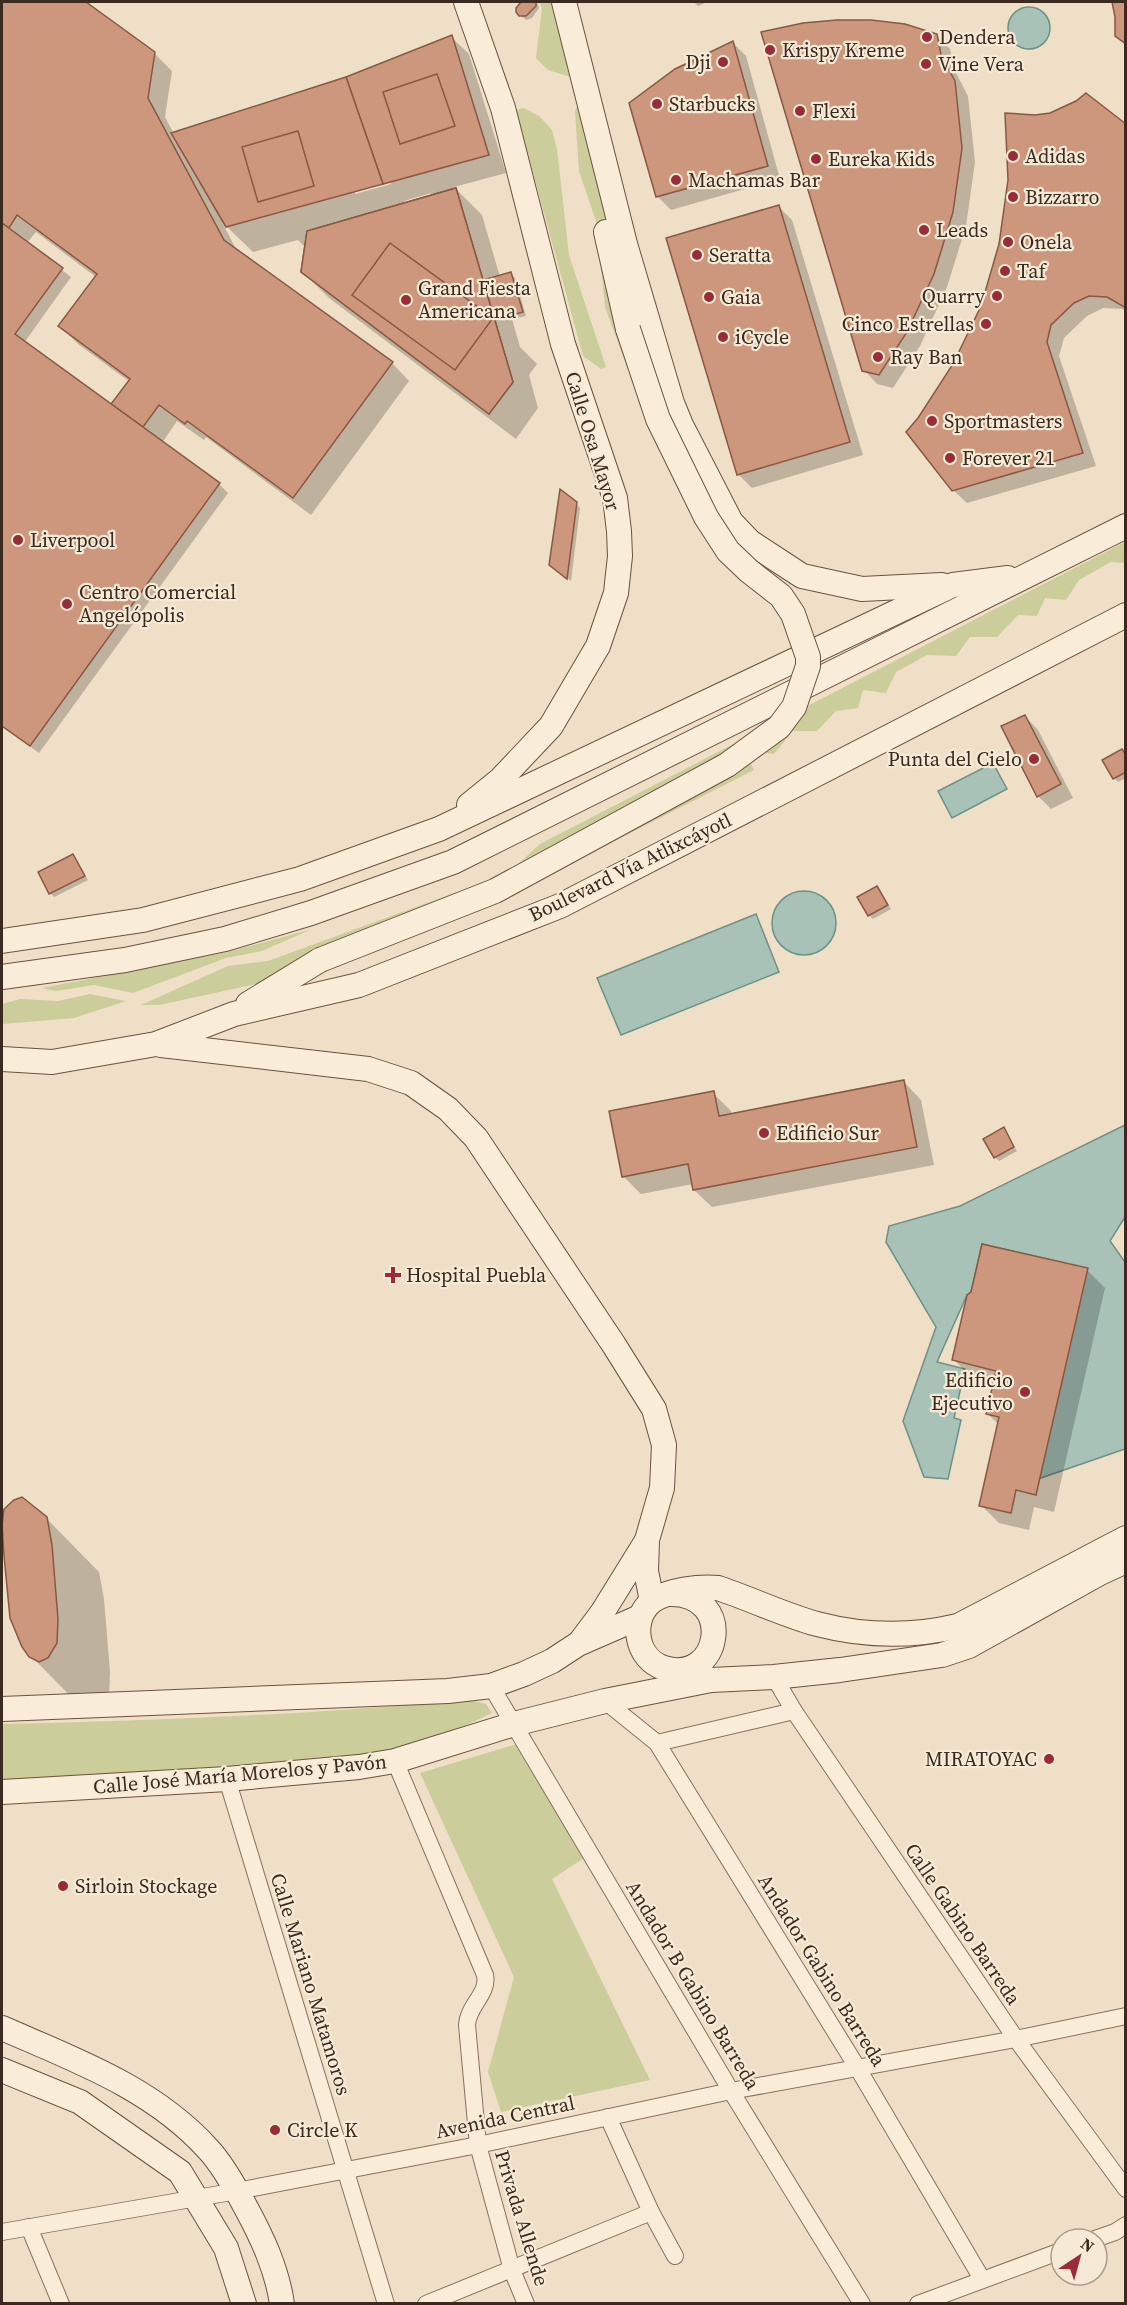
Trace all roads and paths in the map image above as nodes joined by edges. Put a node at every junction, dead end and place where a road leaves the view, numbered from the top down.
1 (466, 2) edge
2 (564, 2) edge
3 (606, 173) junction
4 (1125, 526) edge
5 (1026, 576) junction
6 (953, 585) junction
7 (1125, 615) edge
8 (439, 829) junction
9 (2, 941) edge
10 (2, 977) edge
11 (234, 1014) junction
12 (156, 1044) junction
13 (2, 1059) edge
14 (52, 1062) junction
15 (2, 1074) edge
16 (1125, 1538) edge
17 (647, 1540) junction
18 (1125, 1561) edge
19 (655, 1604) junction
20 (578, 1644) junction
21 (680, 1670) junction
22 (774, 1677) junction
23 (711, 1680) junction
24 (491, 1686) junction
25 (657, 1690) junction
26 (605, 1701) junction
27 (2, 1709) edge
28 (794, 1711) junction
29 (514, 1724) junction
30 (657, 1743) junction
31 (395, 1761) junction
32 (228, 1779) junction
33 (2, 1792) edge
34 (1125, 2016) edge
35 (2, 2028) edge
36 (1016, 2039) junction
37 (857, 2067) junction
38 (2, 2070) edge
39 (731, 2091) junction
40 (608, 2116) junction
41 (478, 2145) junction
42 (345, 2169) junction
43 (1125, 2189) edge
44 (237, 2191) junction
45 (197, 2197) junction
46 (651, 2212) junction
47 (1125, 2225) edge
48 (29, 2227) junction
49 (2, 2232) edge
50 (1109, 2234) edge
51 (1049, 2255) edge
52 (675, 2256) dead end
53 (512, 2270) junction
54 (982, 2279) junction
55 (61, 2304) edge
56 (244, 2304) edge
57 (282, 2304) edge
58 (386, 2304) edge
59 (426, 2304) edge
60 (526, 2304) edge
61 (861, 2304) edge
62 (918, 2304) edge

1 - 8 main road, Calle Osa Mayor
2 - 3 main road
3 - 6 main road
3 - 11 main road, bridge
4 - 5 main road
5 - 6 main road
5 - 10 main road
6 - 8 main road
7 - 11 main road, Boulevard Vía Atlixcáyotl
8 - 9 main road
11 - 12 main road, Boulevard Vía Atlixcáyotl
12 - 14 main road, Boulevard Vía Atlixcáyotl
12 - 17 main road
13 - 14 main road, Boulevard Vía Atlixcáyotl
14 - 15 main road
16 - 19 main road
17 - 19 main road
17 - 20 main road
18 - 22 main road
19 - 20 main road
19 - 21 main road
19 - 21 main road
20 - 24 main road
21 - 23 main road
21 - 25 main road
22 - 23 main road
22 - 28 street, Calle Gabino Barreda
23 - 25 main road, Calle José María Morelos y Pavón
24 - 27 main road
24 - 29 street, Andador B Gabino Barreda
25 - 26 main road, Calle José María Morelos y Pavón
26 - 29 main road, Calle José María Morelos y Pavón
26 - 30 street, Andador Gabino Barreda
28 - 30 street
28 - 36 street, Calle Gabino Barreda
29 - 31 main road, Calle José María Morelos y Pavón
29 - 39 street, Andador B Gabino Barreda
30 - 37 street, Andador Gabino Barreda
31 - 32 main road, Calle José María Morelos y Pavón
31 - 41 street, Privada Allende
32 - 33 main road, Calle José María Morelos y Pavón
32 - 42 street, Calle Mariano Matamoros
34 - 36 street, Avenida Central
35 - 44 main road
36 - 37 street, Avenida Central
36 - 43 street, Calle Gabino Barreda
37 - 39 street, Avenida Central
37 - 54 street, Andador Gabino Barreda
38 - 45 main road
39 - 40 street, Avenida Central
39 - 61 street, Andador B Gabino Barreda
40 - 41 street, Avenida Central
40 - 46 street
41 - 42 street, Avenida Central
41 - 53 street, Privada Allende
42 - 44 street, Avenida Central
42 - 58 street, Calle Mariano Matamoros
44 - 45 street, Avenida Central
44 - 57 main road
45 - 48 street, Avenida Central
45 - 56 main road
46 - 52 street
46 - 53 street
47 - 50 street
48 - 49 street, Avenida Central
48 - 55 street
51 - 54 street
53 - 59 street
53 - 60 street, Privada Allende
54 - 62 street

